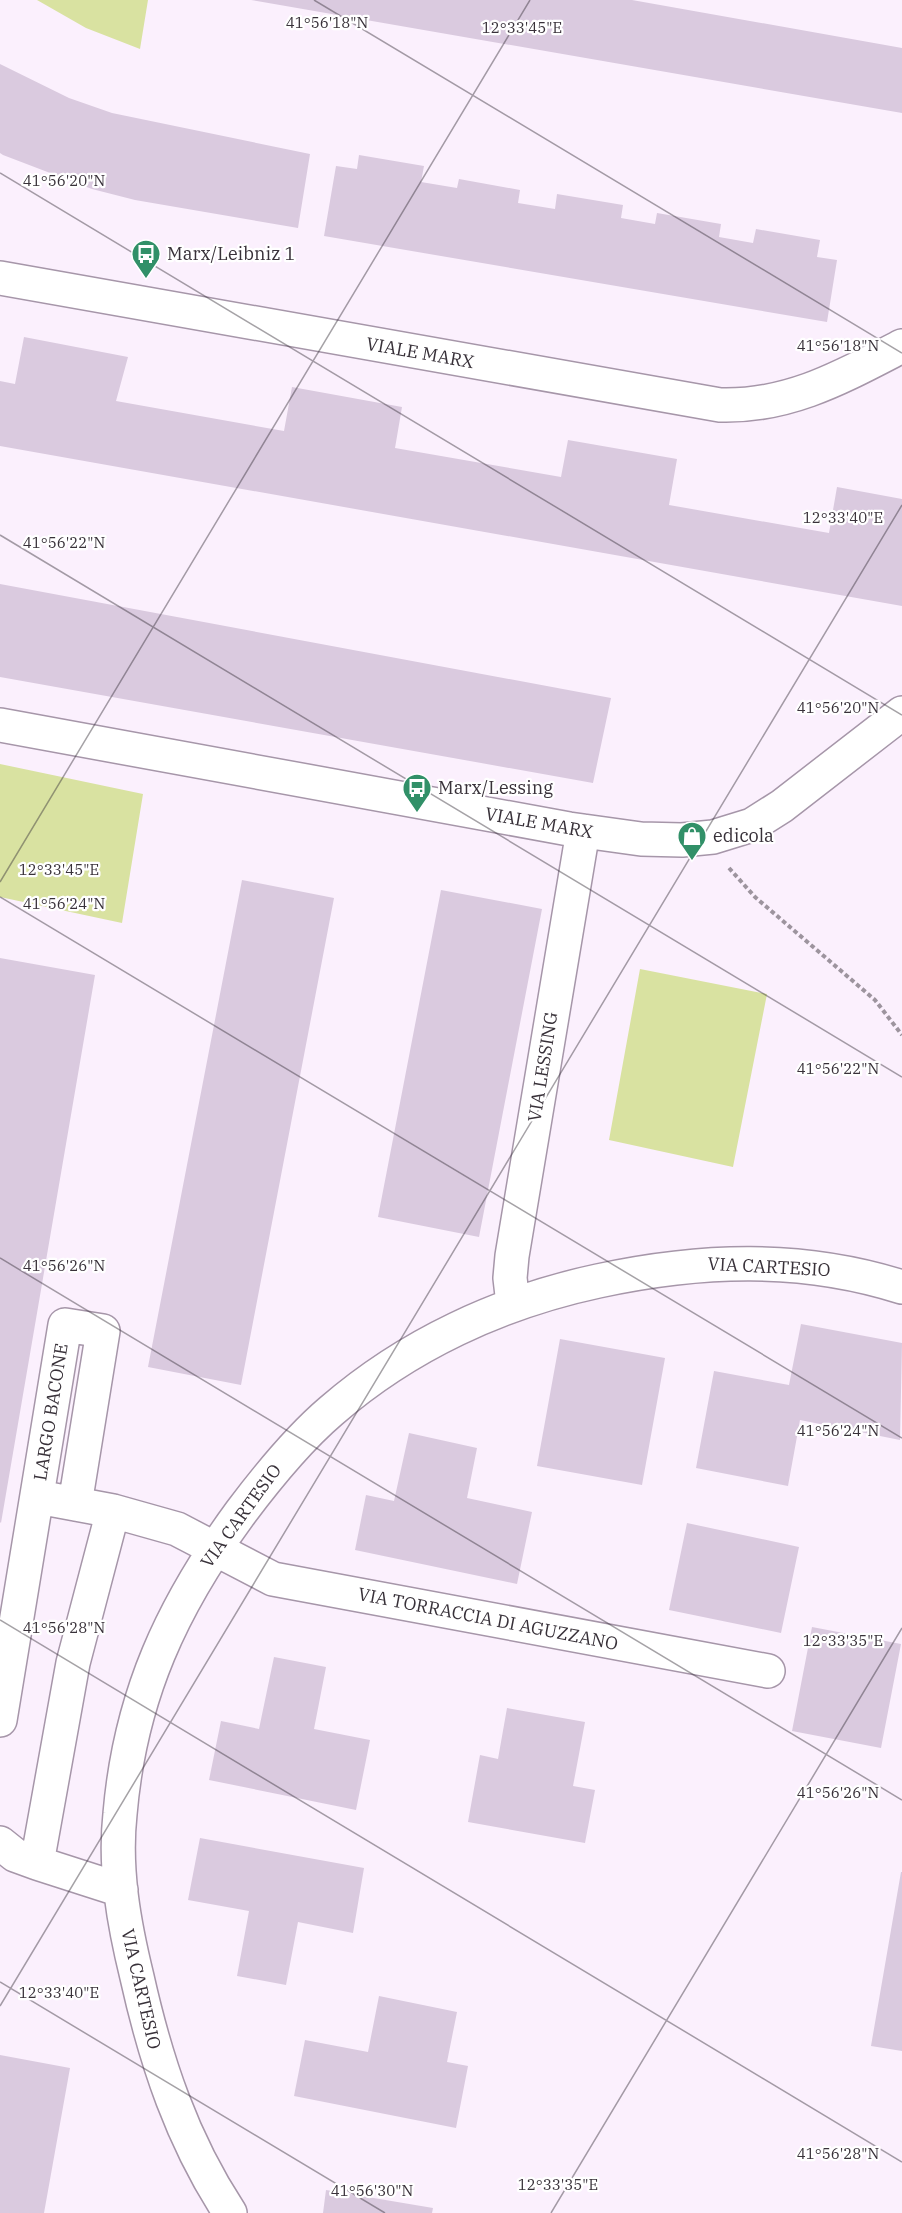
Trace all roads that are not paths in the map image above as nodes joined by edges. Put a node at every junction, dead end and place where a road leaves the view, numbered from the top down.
1 (0, 266) edge
2 (0, 278) edge
3 (32, 283) junction
4 (902, 346) edge
5 (902, 713) edge
6 (0, 724) edge
7 (583, 831) junction
8 (902, 1287) edge
9 (513, 1304) junction
10 (38, 1497) junction
11 (75, 1504) junction
12 (113, 1511) junction
13 (214, 1550) junction
14 (768, 1671) dead end
15 (0, 1719) edge
16 (0, 1843) edge
17 (37, 1863) junction
18 (121, 1890) junction
19 (230, 2213) edge

1 - 3 street
2 - 3 street, VIALE MARX
3 - 4 street, VIALE MARX
5 - 7 street, VIALE MARX
6 - 7 street, VIALE MARX
7 - 9 street, VIA LESSING
8 - 9 street, VIA CARTESIO
9 - 13 street, VIA CARTESIO
10 - 11 street, LARGO BACONE
10 - 11 street, LARGO BACONE
10 - 15 street, LARGO BACONE
11 - 12 street, LARGO BACONE
12 - 13 street, LARGO BACONE
12 - 17 street
13 - 14 street, VIA TORRACCIA DI AGUZZANO
13 - 18 street, VIA CARTESIO
16 - 17 street
17 - 18 street
18 - 19 street, VIA CARTESIO

